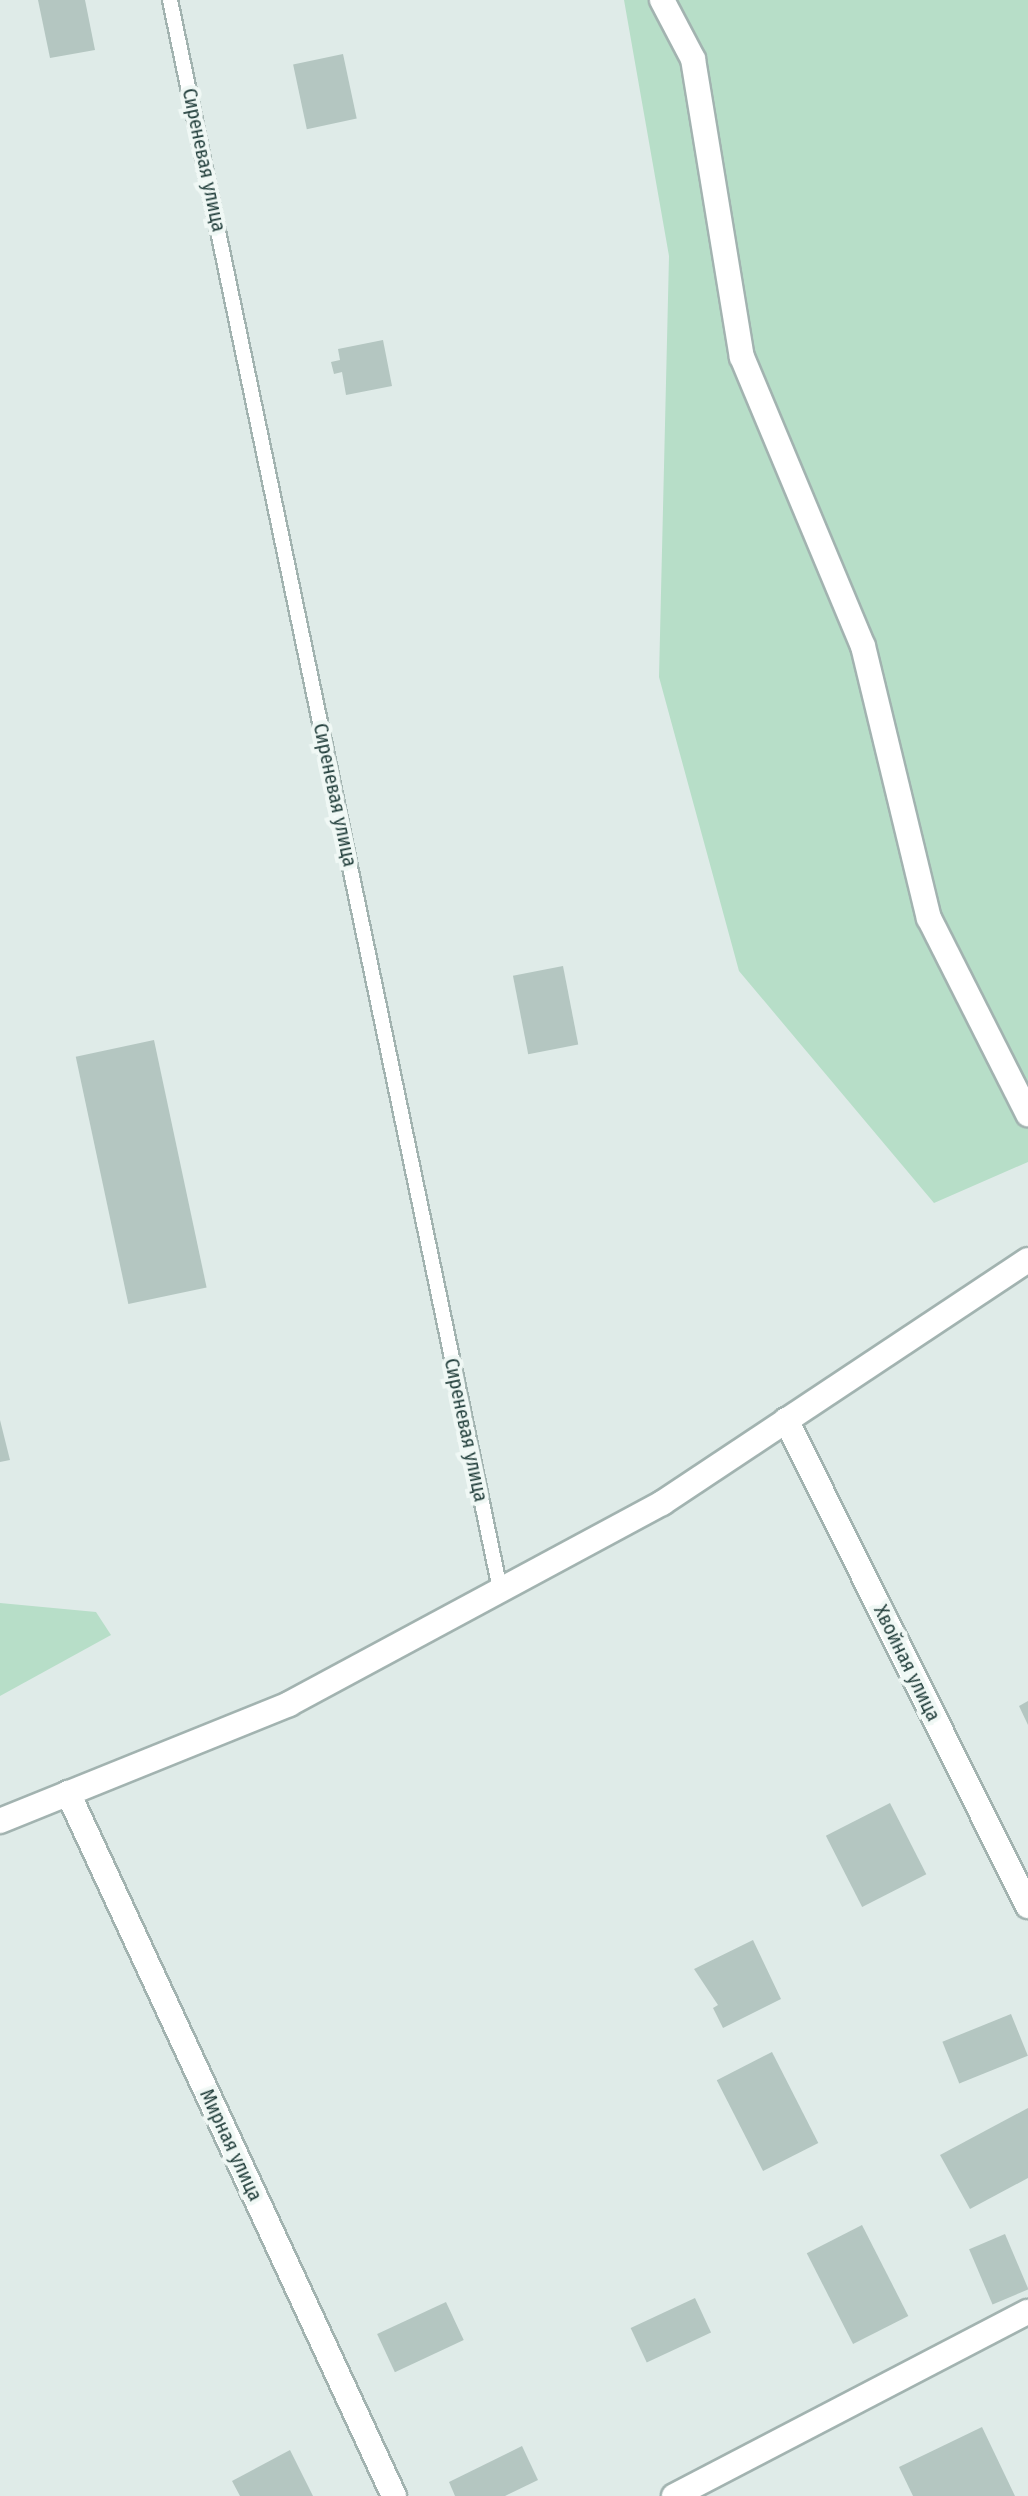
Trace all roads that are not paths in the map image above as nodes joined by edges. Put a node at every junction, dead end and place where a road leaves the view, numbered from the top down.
1 (170, 0) edge
2 (662, 0) edge
3 (1028, 1114) edge
4 (1028, 1260) edge
5 (786, 1420) junction
6 (500, 1590) junction
7 (68, 1793) junction
8 (0, 1821) edge
9 (1028, 1906) edge
10 (1028, 2312) edge
11 (394, 2496) edge
12 (674, 2496) edge

1 - 6 lane, Сиреневая улица
2 - 3 street
4 - 5 street
5 - 6 street
5 - 9 street, Хвойная улица
6 - 7 street
7 - 8 street
7 - 11 street, Мирная улица
10 - 12 street

